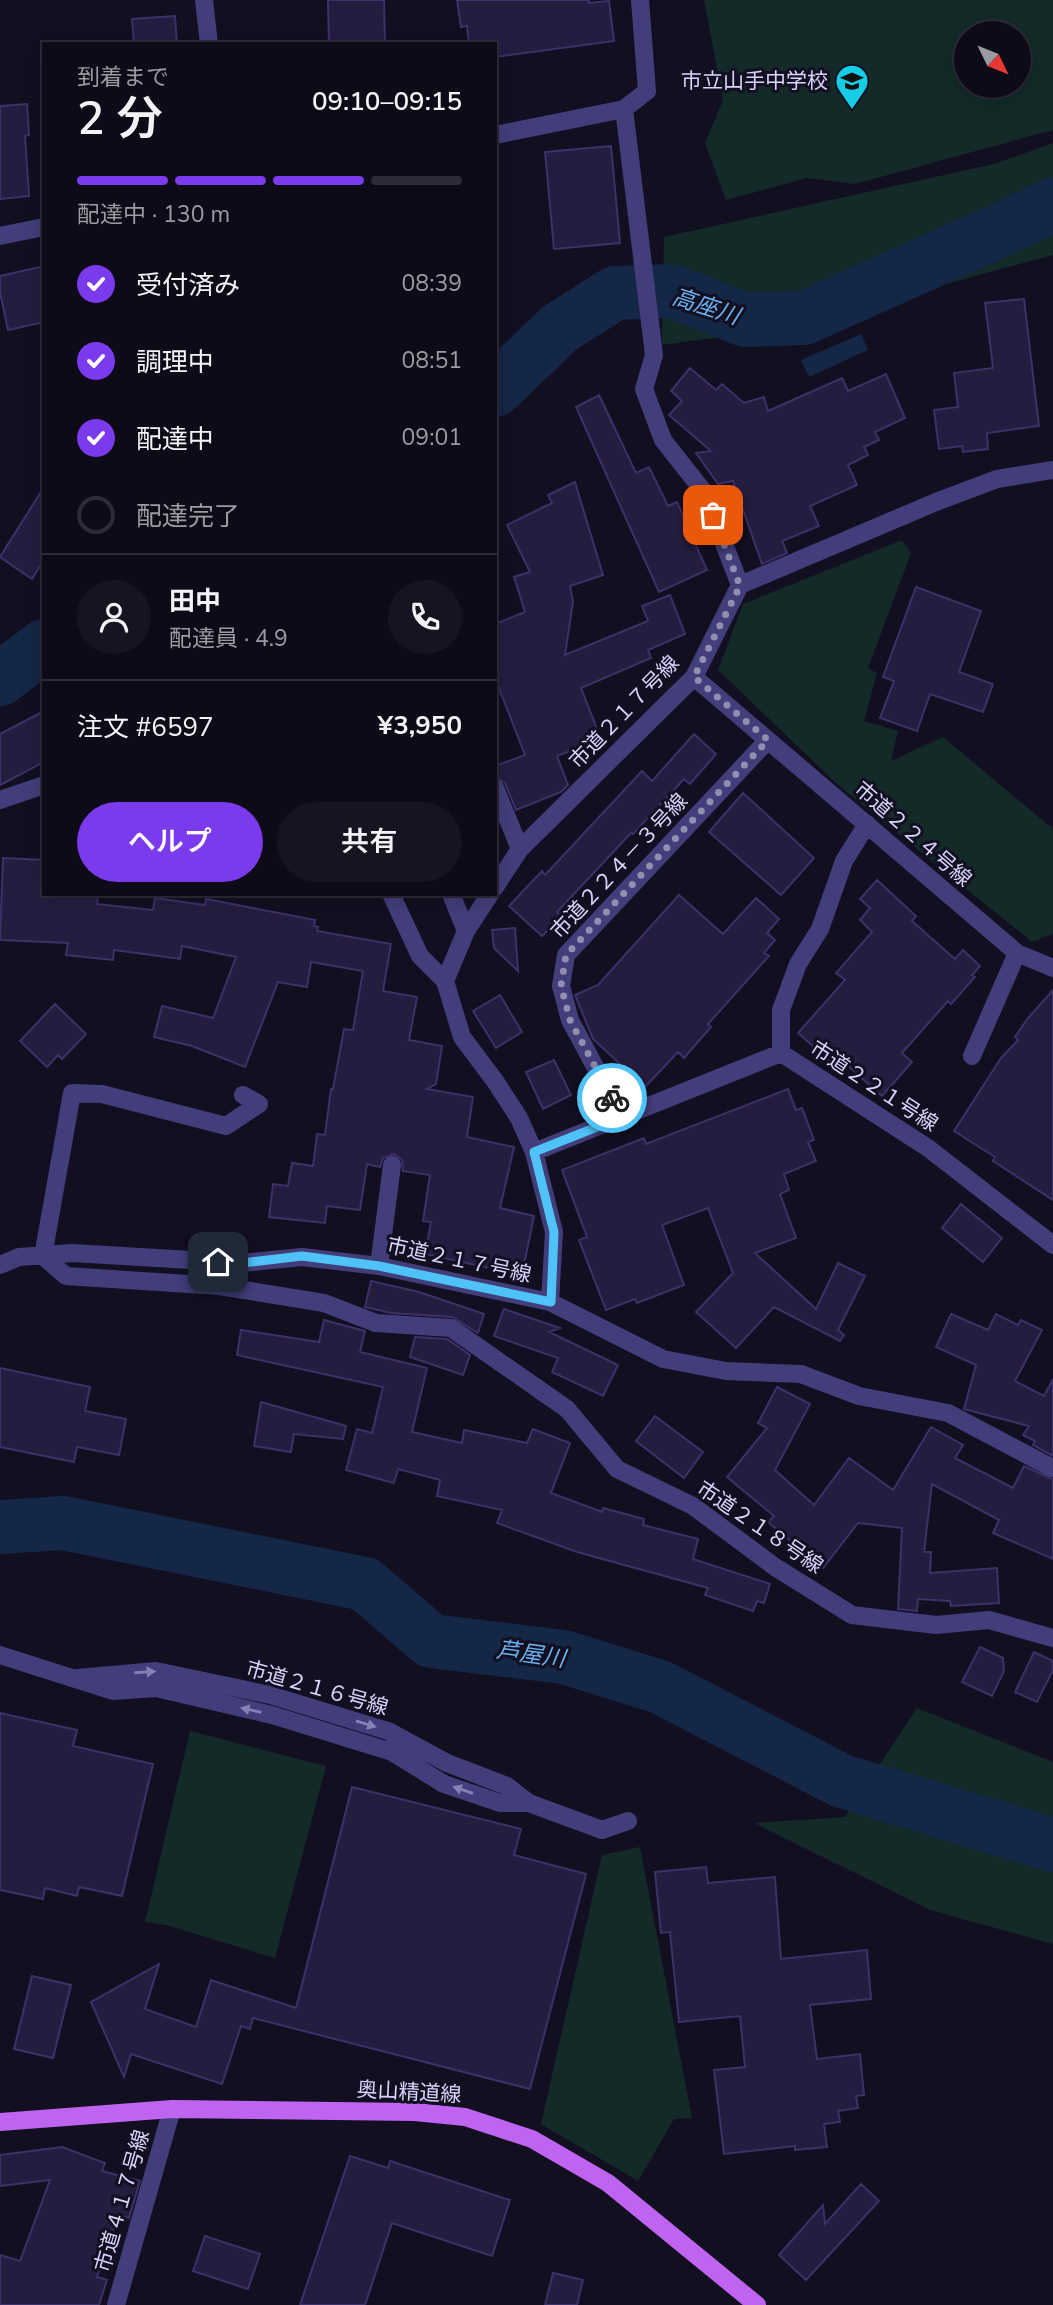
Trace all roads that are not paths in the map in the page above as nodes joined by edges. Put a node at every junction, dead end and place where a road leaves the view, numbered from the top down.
1 (204, 0) edge
2 (640, 0) edge
3 (209, 42) edge
4 (624, 109) junction
5 (497, 135) edge
6 (42, 227) edge
7 (0, 236) edge
8 (1053, 470) edge
9 (740, 586) junction
10 (694, 677) junction
11 (768, 740) junction
12 (42, 786) edge
13 (497, 793) edge
14 (0, 800) edge
15 (867, 824) junction
16 (520, 849) junction
17 (497, 884) edge
18 (392, 896) edge
19 (452, 896) edge
20 (489, 896) edge
21 (466, 931) junction
22 (1017, 953) junction
23 (1053, 968) edge
24 (445, 981) junction
25 (781, 1053) junction
26 (972, 1056) dead end
27 (243, 1095) dead end
28 (622, 1117) junction
29 (534, 1152) junction
30 (392, 1166) dead end
31 (1053, 1245) edge
32 (43, 1256) junction
33 (0, 1265) edge
34 (379, 1266) junction
35 (551, 1302) junction
36 (1052, 1468) edge
37 (1053, 1638) edge
38 (0, 1655) edge
39 (628, 1821) dead end
40 (172, 2109) junction
41 (0, 2122) edge
42 (116, 2305) edge
43 (757, 2305) edge

1 - 3 street
2 - 4 street
4 - 5 street
4 - 9 street
6 - 7 street
8 - 9 street
9 - 10 street, 市道２１７号線
10 - 11 street, 市道２２４号線
10 - 16 street, 市道２１７号線
11 - 15 street, 市道２２４号線
11 - 28 street, 市道２２４－３号線
12 - 14 street
13 - 16 street
15 - 22 street, 市道２２４号線
15 - 25 street
16 - 17 street, 市道２１７号線
18 - 24 street
19 - 21 street
20 - 21 street
21 - 24 street
22 - 23 street, 市道２２４号線
22 - 26 street
24 - 29 street, 市道２１７号線
25 - 28 street, 市道２２１号線
25 - 31 street, 市道２２１号線
27 - 32 street
28 - 29 street, 市道２２１号線
29 - 35 street, 市道２１７号線
30 - 34 street
32 - 33 street, 市道２１７号線
32 - 34 street, 市道２１７号線
32 - 37 street, 市道２１８号線
34 - 35 street, 市道２１７号線
35 - 36 street
38 - 39 street, 市道２１６号線
40 - 41 main road, 奥山精道線
40 - 42 street, 市道４１７号線
40 - 43 main road, 奥山精道線

